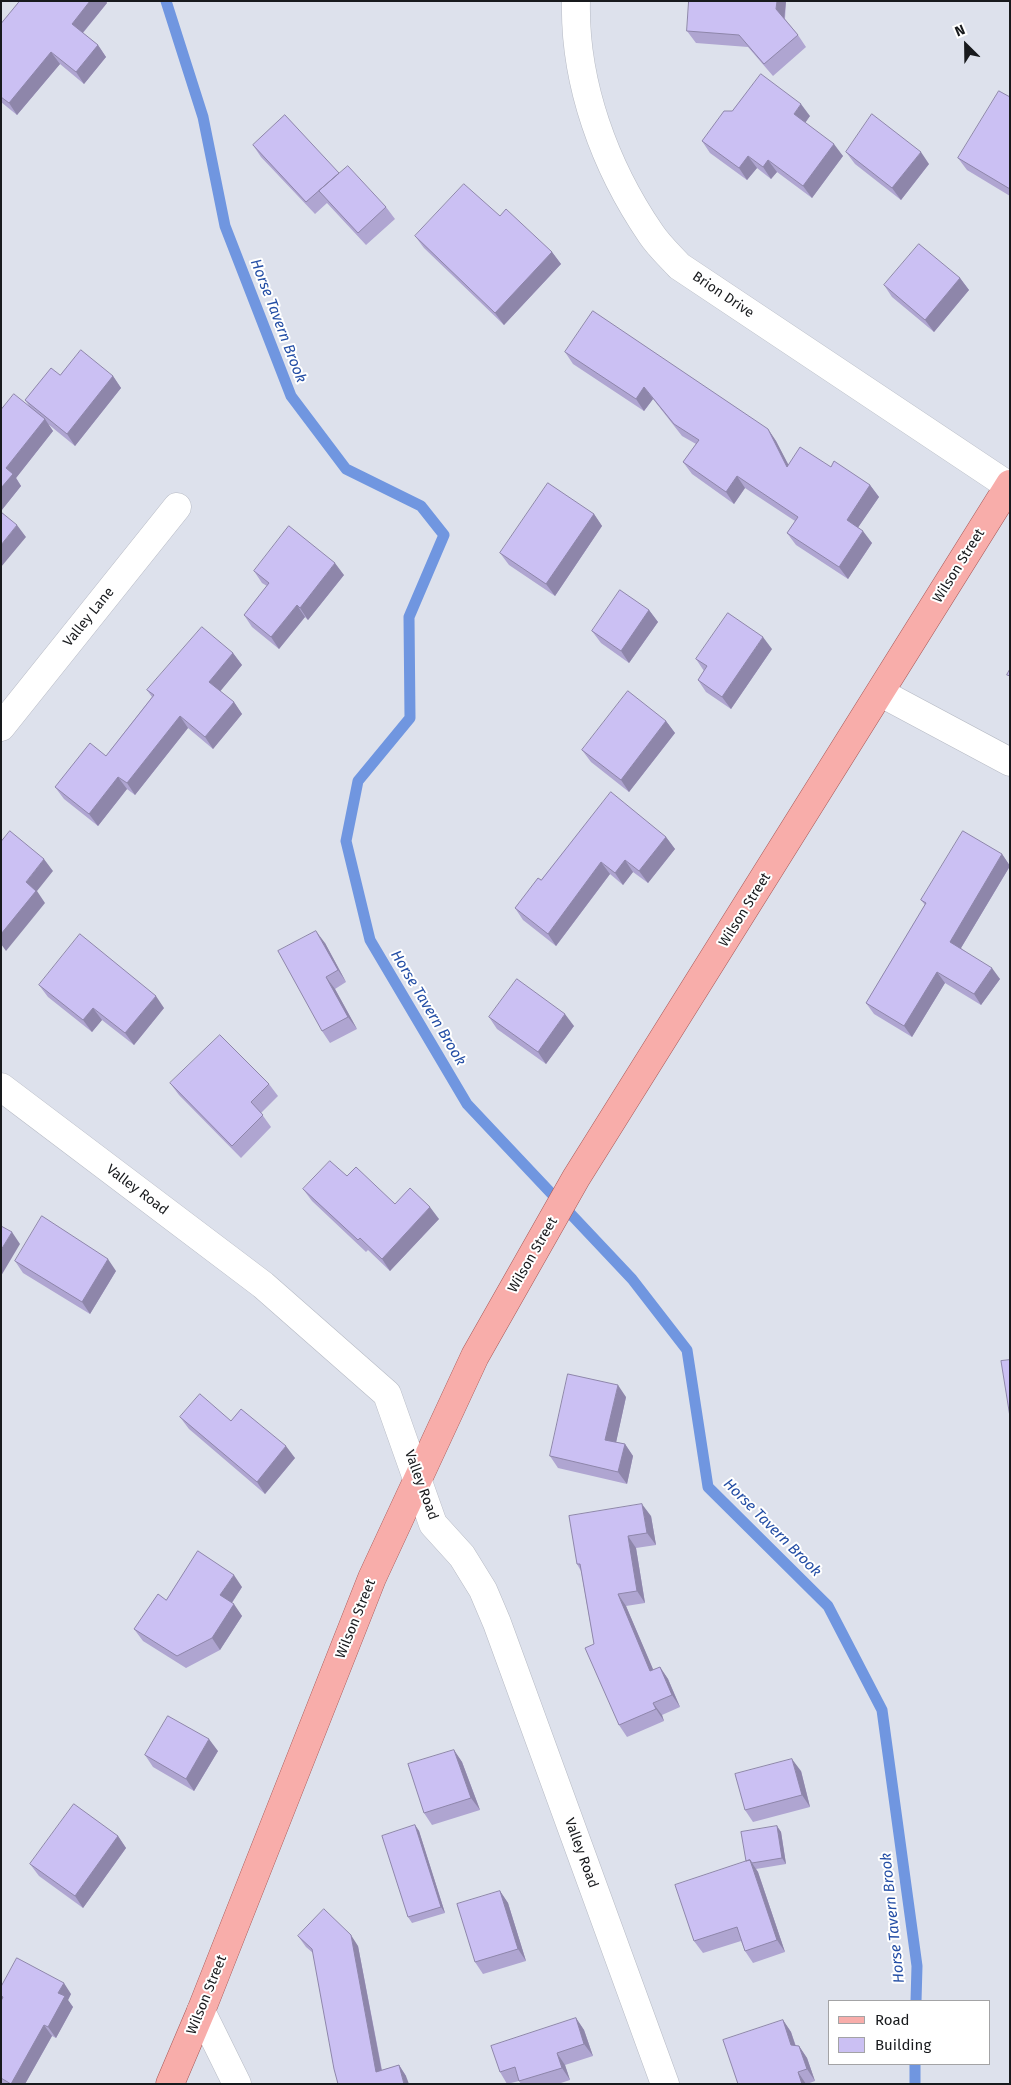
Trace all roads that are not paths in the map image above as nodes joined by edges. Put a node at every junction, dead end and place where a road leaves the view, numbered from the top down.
1 (576, 1) edge
2 (1009, 485) edge
3 (177, 507) dead end
4 (881, 693) junction
5 (1, 727) edge
6 (1010, 762) edge
7 (1, 1087) edge
8 (419, 1478) junction
9 (201, 2011) junction
10 (170, 2084) edge
11 (237, 2084) edge
12 (665, 2084) edge

1 - 2 street, Brion Drive
2 - 4 main road, Wilson Street
3 - 5 street, Valley Lane
4 - 6 street
4 - 8 main road, Wilson Street
7 - 8 street, Valley Road
8 - 9 main road, Wilson Street
8 - 12 street, Valley Road
9 - 10 main road, Wilson Street
9 - 11 street

